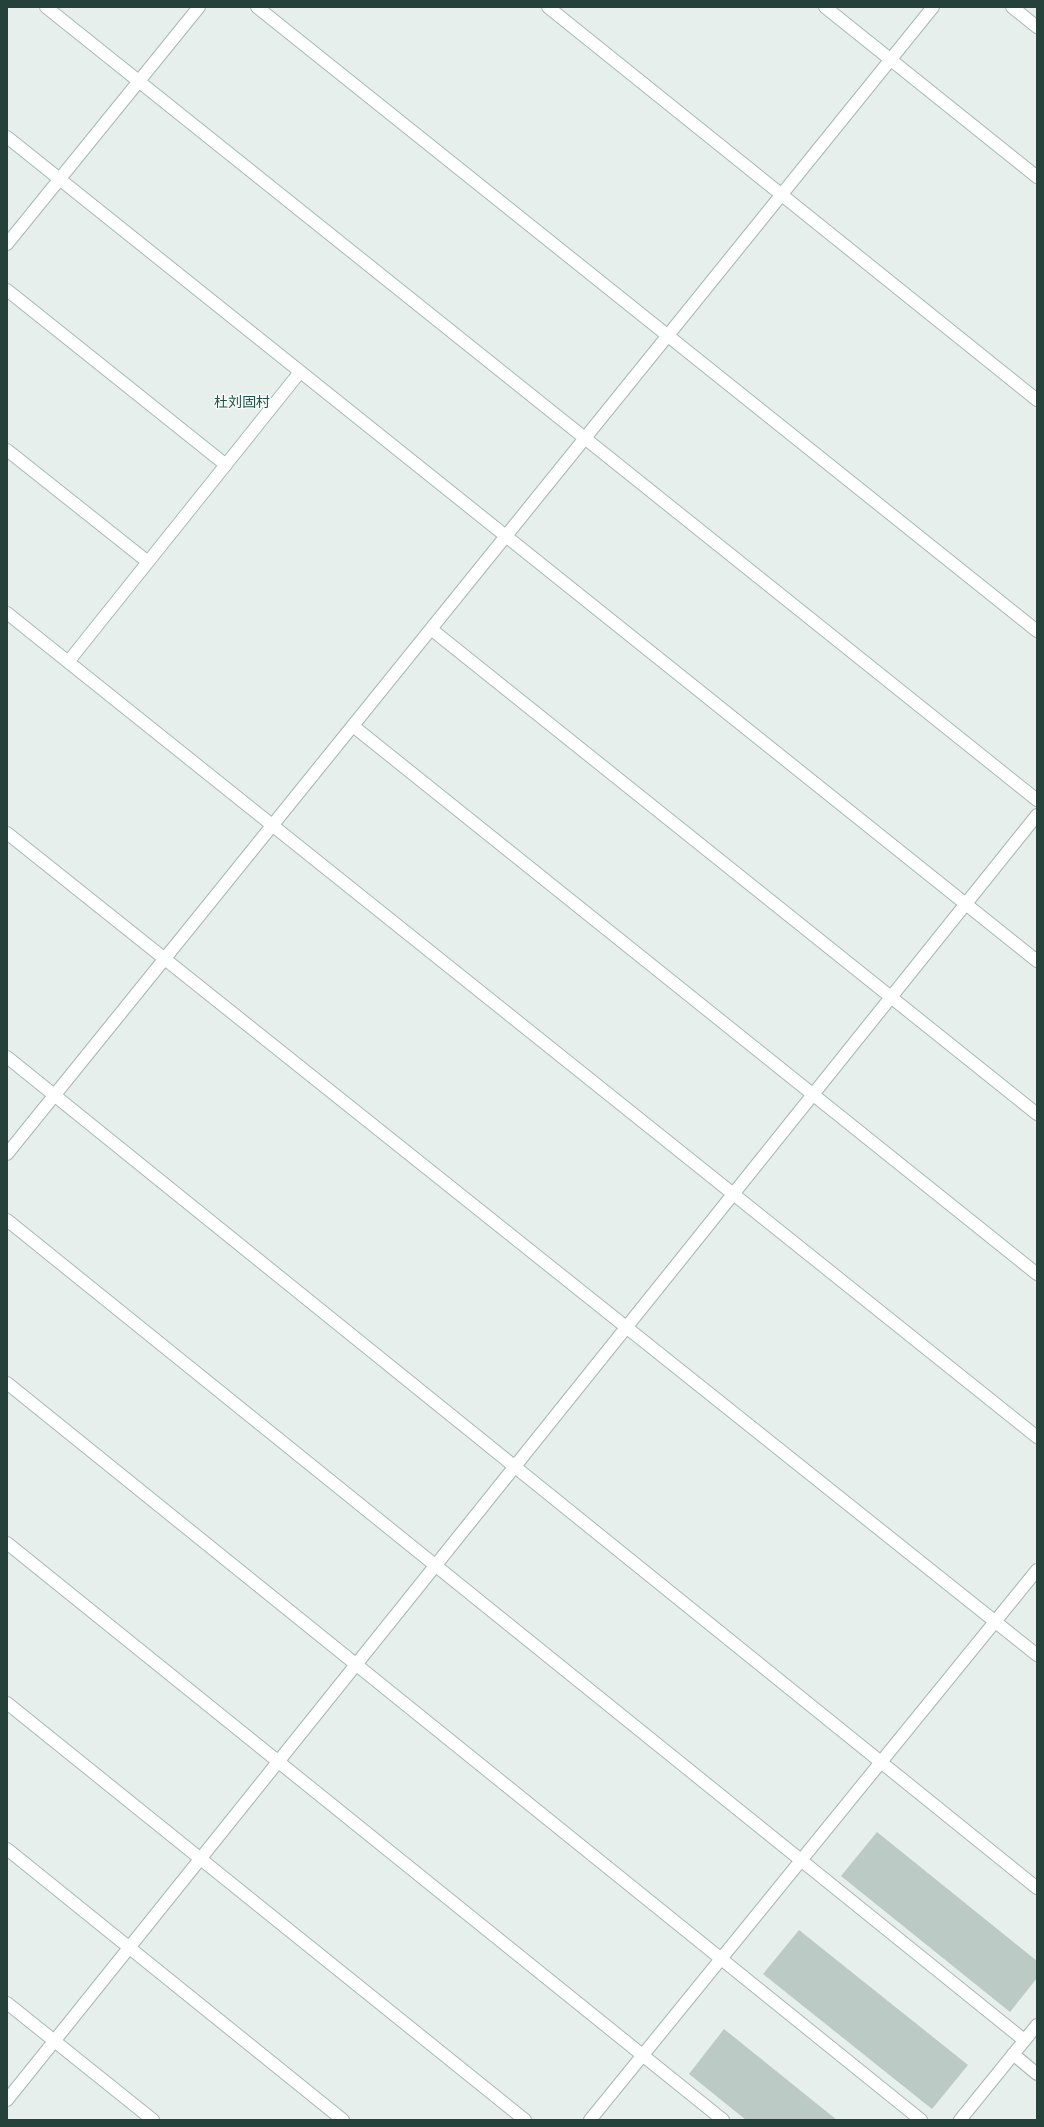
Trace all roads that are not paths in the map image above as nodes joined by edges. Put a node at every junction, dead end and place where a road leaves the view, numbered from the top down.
1 (46, 7) edge
2 (199, 7) edge
3 (257, 7) edge
4 (548, 7) edge
5 (825, 7) edge
6 (933, 7) edge
7 (1012, 7) edge
8 (1037, 27) edge
9 (891, 60) junction
10 (139, 81) junction
11 (7, 137) edge
12 (1037, 177) edge
13 (60, 179) junction
14 (782, 195) junction
15 (7, 244) edge
16 (7, 290) edge
17 (668, 336) junction
18 (300, 372) junction
19 (1037, 400) edge
20 (585, 438) junction
21 (7, 450) edge
22 (226, 465) junction
23 (506, 536) junction
24 (148, 562) junction
25 (7, 613) edge
26 (431, 629) junction
27 (1037, 631) edge
28 (68, 662) junction
29 (353, 726) junction
30 (1037, 800) edge
31 (1037, 815) edge
32 (272, 826) junction
33 (7, 833) edge
34 (966, 904) junction
35 (165, 959) junction
36 (1037, 961) edge
37 (891, 997) junction
38 (7, 1057) edge
39 (813, 1095) junction
40 (54, 1096) junction
41 (1037, 1114) edge
42 (7, 1154) edge
43 (733, 1194) junction
44 (7, 1220) edge
45 (1037, 1274) edge
46 (627, 1327) junction
47 (7, 1383) edge
48 (1037, 1437) edge
49 (515, 1467) junction
50 (7, 1543) edge
51 (435, 1565) junction
52 (1037, 1570) edge
53 (995, 1622) junction
54 (1037, 1655) edge
55 (356, 1665) junction
56 (7, 1703) edge
57 (278, 1762) junction
58 (881, 1762) junction
59 (7, 1849) edge
60 (200, 1859) junction
61 (801, 1860) junction
62 (1037, 1888) edge
63 (129, 1948) junction
64 (721, 1959) junction
65 (7, 2003) edge
66 (1037, 2024) edge
67 (1024, 2040) junction
68 (54, 2041) junction
69 (1013, 2054) junction
70 (643, 2055) junction
71 (1037, 2074) edge
72 (7, 2100) edge
73 (153, 2120) edge
74 (343, 2120) edge
75 (525, 2120) edge
76 (590, 2120) edge
77 (723, 2120) edge
78 (921, 2120) edge
79 (960, 2120) edge

1 - 10 street
2 - 10 street
3 - 17 street
4 - 14 street
5 - 9 street
6 - 9 street
7 - 8 street
9 - 12 street
9 - 14 street
10 - 13 street
10 - 20 street
11 - 13 street
13 - 15 street
13 - 18 street
14 - 17 street
14 - 19 street
16 - 22 street
17 - 20 street
17 - 27 street
18 - 22 street
18 - 23 street
20 - 23 street
20 - 30 street
21 - 24 street
22 - 24 street
23 - 26 street
23 - 34 street
24 - 28 street
25 - 28 street
26 - 29 street
26 - 37 street
28 - 32 street
29 - 32 street
29 - 39 street
31 - 34 street
32 - 35 street
32 - 43 street
33 - 35 street
34 - 36 street
34 - 37 street
35 - 40 street
35 - 46 street
37 - 39 street
37 - 41 street
38 - 40 street
39 - 43 street
39 - 45 street
40 - 42 street
40 - 49 street
43 - 46 street
43 - 48 street
44 - 51 street
46 - 49 street
46 - 53 street
47 - 55 street
49 - 51 street
49 - 58 street
50 - 57 street
51 - 55 street
51 - 61 street
52 - 53 street
53 - 54 street
53 - 58 street
55 - 57 street
55 - 64 street
56 - 60 street
57 - 60 street
57 - 70 street
58 - 61 street
58 - 62 street
59 - 63 street
60 - 63 street
60 - 75 street
61 - 64 street
61 - 67 street
63 - 68 street
63 - 74 street
64 - 70 street
64 - 78 street
65 - 68 street
66 - 67 street
67 - 69 street
68 - 72 street
68 - 73 street
69 - 71 street
69 - 79 street
70 - 76 street
70 - 77 street

